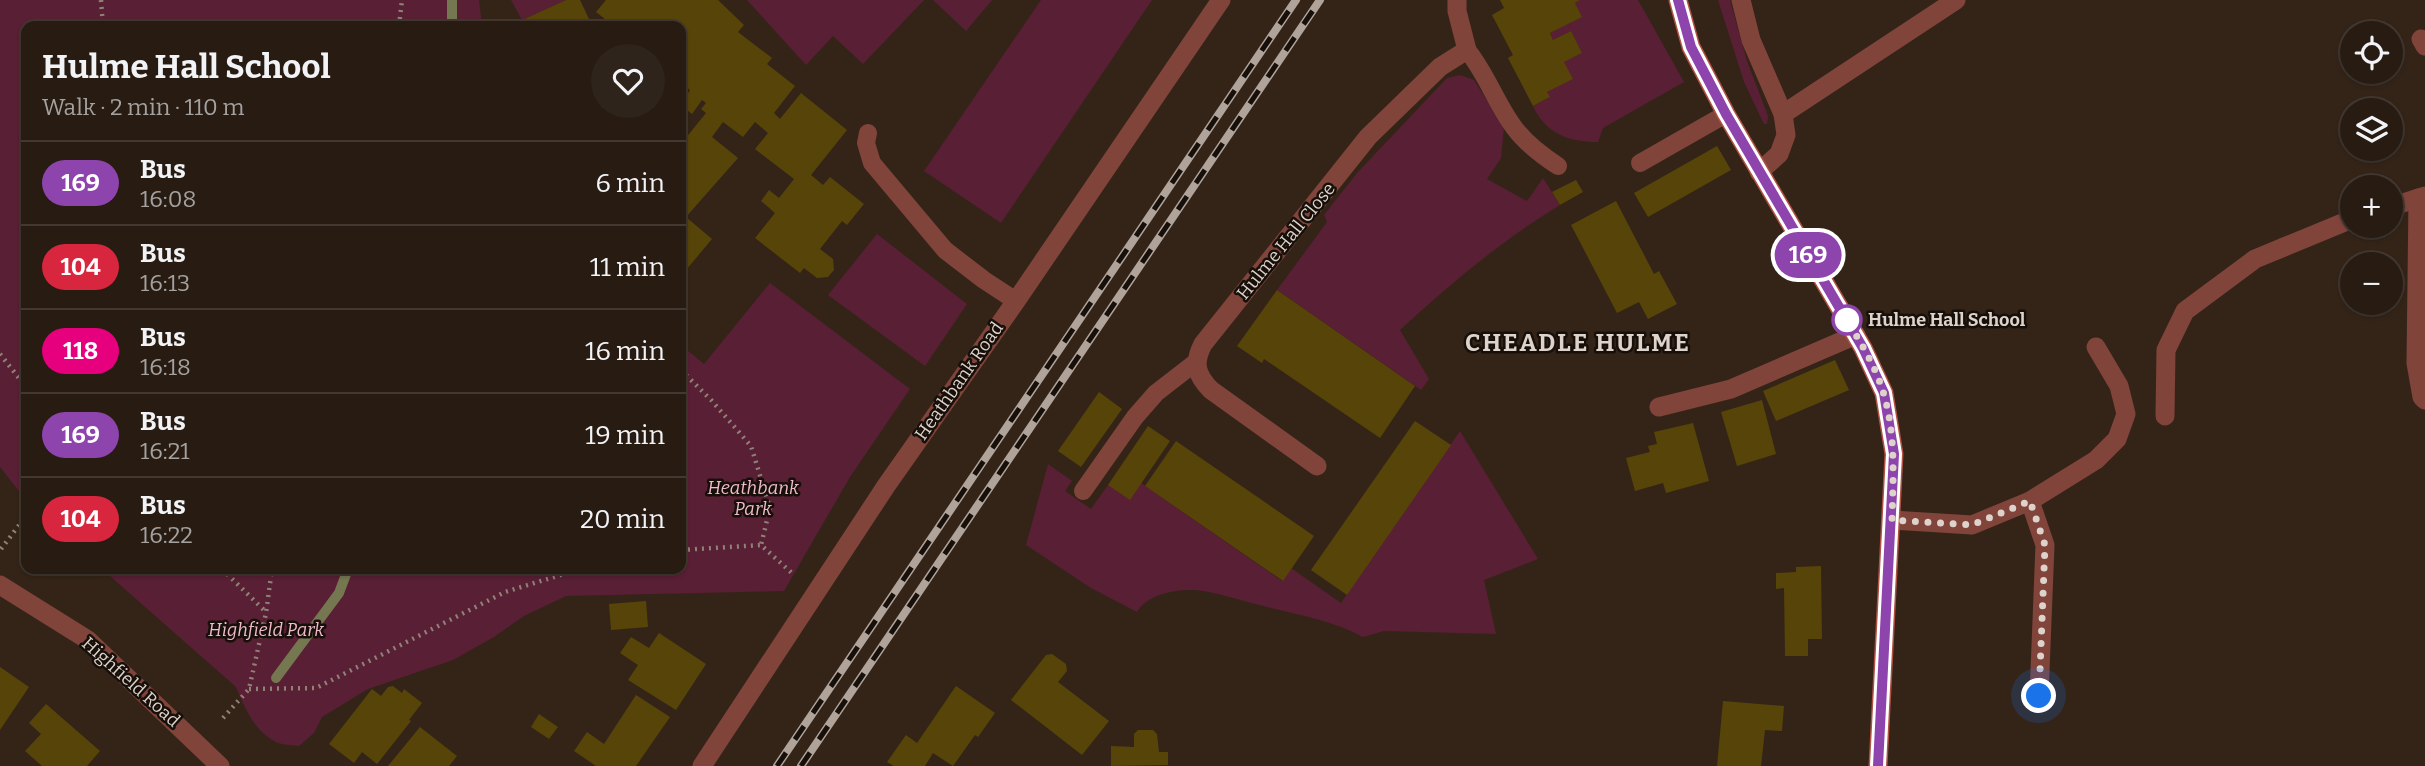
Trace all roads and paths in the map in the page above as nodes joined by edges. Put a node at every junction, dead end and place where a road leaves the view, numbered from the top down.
1 (101, 0) edge
2 (402, 0) edge
3 (1221, 0) edge
4 (1457, 0) edge
5 (1678, 0) edge
6 (1741, 0) edge
7 (1955, 0) edge
8 (103, 21) edge
9 (400, 21) edge
10 (1467, 50) junction
11 (1726, 114) junction
12 (1783, 114) junction
13 (868, 133) dead end
14 (1640, 163) dead end
15 (1558, 166) dead end
16 (1759, 172) junction
17 (2421, 197) edge
18 (2403, 203) edge
19 (2340, 224) edge
20 (1016, 301) junction
21 (1856, 335) junction
22 (2096, 347) dead end
23 (0, 354) edge
24 (1196, 362) junction
25 (686, 375) edge
26 (21, 381) edge
27 (2425, 400) edge
28 (1660, 407) dead end
29 (2165, 416) dead end
30 (1317, 466) dead end
31 (1083, 491) dead end
32 (2030, 501) junction
33 (1892, 520) junction
34 (21, 523) edge
35 (761, 545) junction
36 (1, 549) edge
37 (686, 550) edge
38 (227, 574) edge
39 (271, 574) edge
40 (564, 574) edge
41 (798, 577) dead end
42 (0, 585) edge
43 (266, 613) junction
44 (249, 689) junction
45 (2039, 696) dead end
46 (223, 718) dead end
47 (220, 766) edge
48 (702, 766) edge
49 (1878, 766) edge

1 - 8 path
2 - 9 path
3 - 20 street, Heathbank Road
4 - 10 street
5 - 11 main road
6 - 12 street
7 - 12 street
10 - 15 lane
10 - 24 street, Hulme Hall Close
11 - 14 lane
11 - 16 main road
12 - 16 street
13 - 20 lane
16 - 21 main road
17 - 18 street
17 - 27 street
19 - 29 street
20 - 48 street, Heathbank Road
21 - 28 street
21 - 33 main road
22 - 32 street
23 - 26 path
24 - 30 street
24 - 31 lane
25 - 35 path
32 - 33 street
32 - 45 street
33 - 49 main road
34 - 36 path
35 - 37 path
35 - 41 path
38 - 43 path
39 - 43 path
40 - 44 path
42 - 47 street, Highfield Road
43 - 44 path
44 - 46 path

